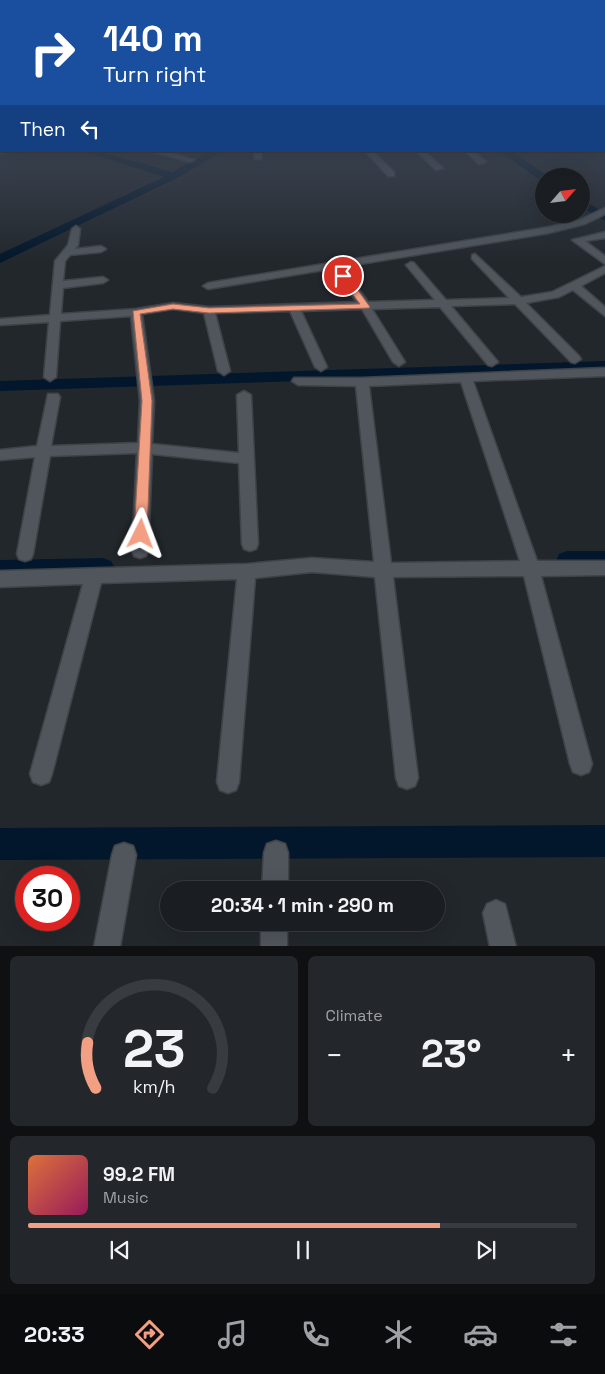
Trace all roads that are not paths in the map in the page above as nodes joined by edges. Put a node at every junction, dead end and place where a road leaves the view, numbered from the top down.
1 (601, 213) edge
2 (76, 229) dead end
3 (603, 239) edge
4 (589, 248) junction
5 (101, 249) dead end
6 (66, 253) junction
7 (475, 257) dead end
8 (605, 261) edge
9 (411, 264) dead end
10 (605, 269) edge
11 (343, 276) dead end
12 (103, 280) dead end
13 (58, 285) junction
14 (208, 286) dead end
15 (575, 286) junction
16 (519, 301) junction
17 (446, 304) junction
18 (366, 307) junction
19 (295, 308) junction
20 (209, 310) junction
21 (136, 312) junction
22 (605, 312) edge
23 (55, 318) junction
24 (0, 322) edge
25 (575, 359) dead end
26 (399, 362) dead end
27 (492, 362) dead end
28 (321, 367) dead end
29 (224, 370) dead end
30 (604, 375) edge
31 (50, 377) dead end
32 (466, 378) junction
33 (298, 381) dead end
34 (362, 382) junction
35 (244, 395) dead end
36 (54, 397) dead end
37 (146, 448) junction
38 (45, 451) junction
39 (0, 455) edge
40 (247, 459) junction
41 (250, 544) dead end
42 (140, 551) dead end
43 (25, 554) dead end
44 (605, 568) edge
45 (385, 570) junction
46 (531, 570) junction
47 (247, 571) junction
48 (94, 577) junction
49 (0, 579) edge
50 (581, 764) dead end
51 (41, 774) dead end
52 (407, 778) dead end
53 (228, 782) dead end
54 (276, 853) dead end
55 (124, 855) dead end
56 (275, 881) edge
57 (496, 914) dead end
58 (274, 931) edge
59 (107, 946) edge
60 (274, 946) edge
61 (503, 946) edge

1 - 14 street
2 - 6 street
3 - 4 street
3 - 4 street
4 - 8 street
5 - 6 street
6 - 13 street
7 - 16 street
9 - 17 street
10 - 15 street
11 - 18 street
12 - 13 street
13 - 23 street
15 - 16 street
15 - 22 street
16 - 17 street
16 - 25 street
17 - 18 street
17 - 27 street
18 - 19 street
18 - 26 street
19 - 20 street
19 - 28 street
20 - 21 street
20 - 29 street
21 - 23 street
21 - 37 street
23 - 24 street
23 - 31 street
30 - 32 street
32 - 34 street
32 - 46 street
33 - 34 street
34 - 45 street
35 - 40 street
36 - 38 street
37 - 38 street
37 - 40 street
37 - 42 street
38 - 39 street
38 - 43 street
40 - 41 street
44 - 46 street
45 - 46 street
45 - 47 street
45 - 52 street
46 - 50 street
47 - 48 street
47 - 53 street
48 - 49 street
48 - 51 street
54 - 56 street
55 - 59 street
57 - 61 street
58 - 60 street

